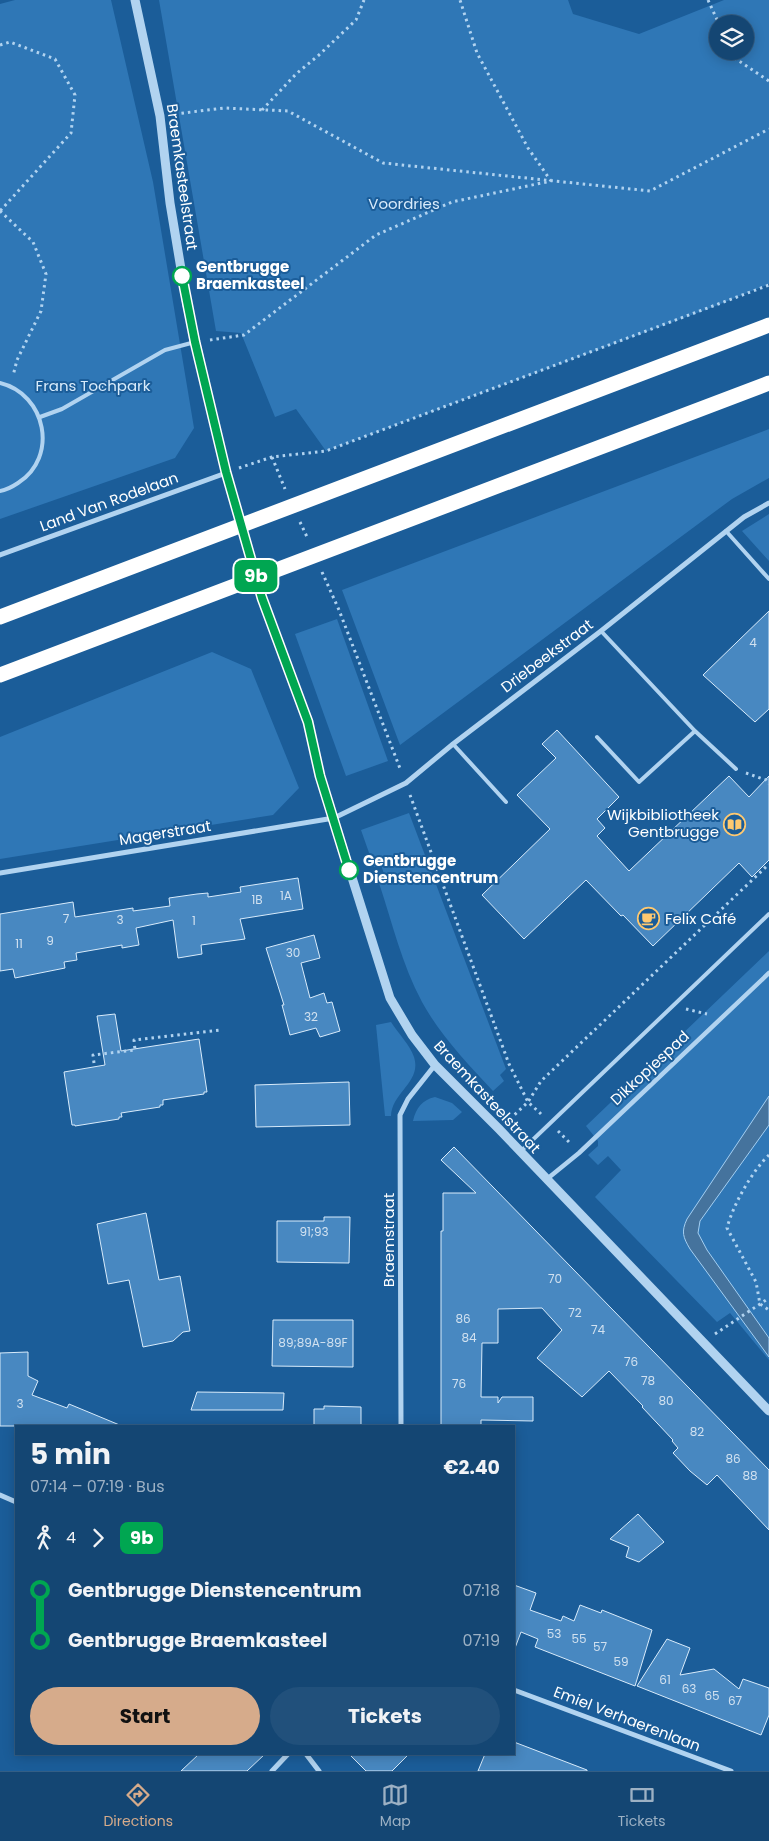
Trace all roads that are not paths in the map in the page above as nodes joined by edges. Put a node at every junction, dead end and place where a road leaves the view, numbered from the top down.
1 (136, 0) edge
2 (769, 325) edge
3 (195, 342) junction
4 (0, 383) edge
5 (769, 383) edge
6 (40, 417) junction
7 (226, 472) junction
8 (0, 491) edge
9 (769, 503) edge
10 (726, 531) junction
11 (0, 555) edge
12 (769, 579) edge
13 (0, 616) edge
14 (601, 631) junction
15 (0, 675) edge
16 (695, 731) junction
17 (597, 737) dead end
18 (453, 744) junction
19 (736, 770) road end
20 (506, 802) dead end
21 (334, 818) junction
22 (0, 873) edge
23 (769, 914) edge
24 (769, 973) edge
25 (435, 1065) junction
26 (520, 1152) junction
27 (546, 1180) junction
28 (769, 1411) edge
29 (400, 1425) edge
30 (0, 1495) edge
31 (15, 1502) edge
32 (515, 1690) edge
33 (287, 1755) edge
34 (307, 1755) edge
35 (272, 1771) edge
36 (319, 1771) edge
37 (730, 1771) edge

1 - 3 street, Braemkasteelstraat
2 - 13 highway
3 - 6 lane
3 - 7 street, Braemkasteelstraat
4 - 6 lane
5 - 15 highway
6 - 8 lane
7 - 11 street, Land Van Rodelaan
7 - 21 street, Braemkasteelstraat
9 - 10 street, Driebeekstraat
10 - 12 lane
10 - 14 street, Driebeekstraat
14 - 16 lane
14 - 18 street, Driebeekstraat
16 - 17 lane
16 - 19 lane
18 - 20 lane
18 - 21 street, Driebeekstraat
21 - 22 street, Magerstraat
21 - 25 street, Braemkasteelstraat
23 - 26 lane
24 - 27 street, Dikkopjespad
25 - 26 street, Braemkasteelstraat
25 - 29 street, Braemstraat
26 - 27 street, Braemkasteelstraat
27 - 28 street, Braemkasteelstraat
30 - 31 street
32 - 37 street, Emiel Verhaerenlaan
33 - 35 street
34 - 36 street

